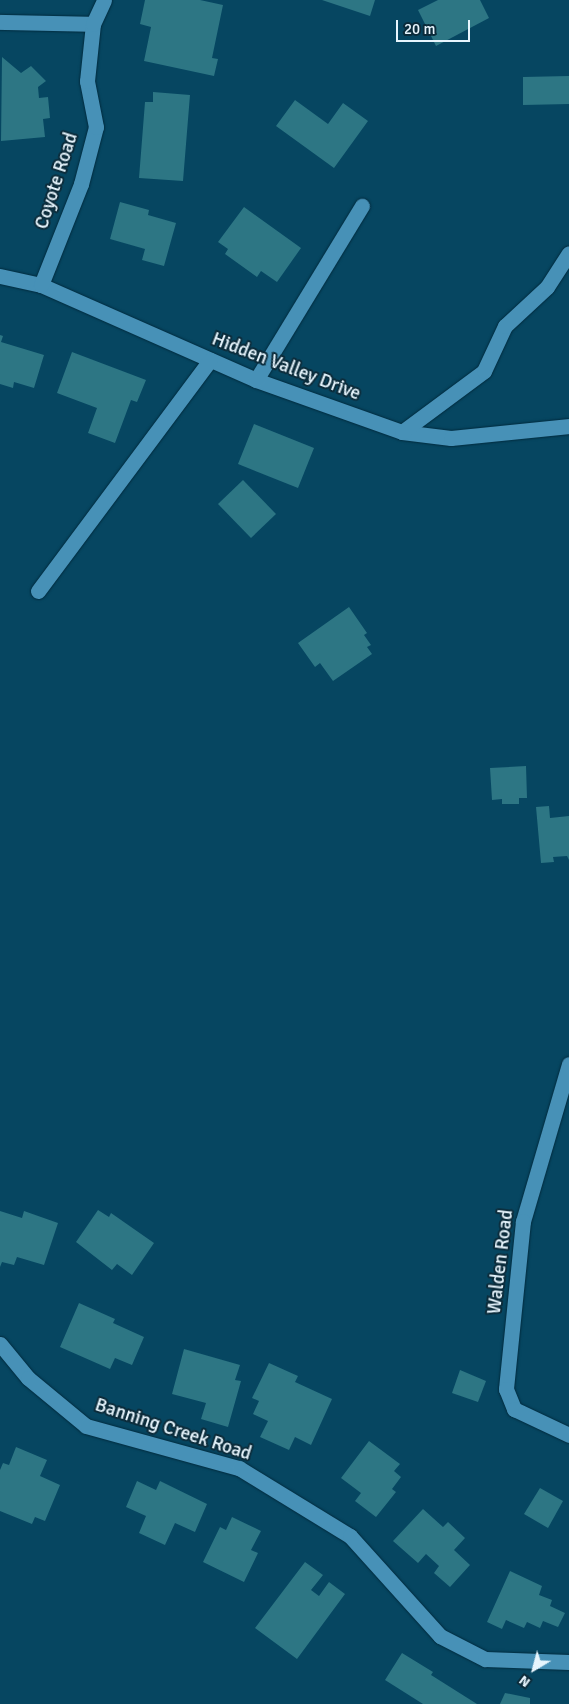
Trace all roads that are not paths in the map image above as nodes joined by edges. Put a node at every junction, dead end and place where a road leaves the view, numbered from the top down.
1 (104, 0) edge
2 (0, 22) edge
3 (93, 24) junction
4 (362, 206) dead end
5 (569, 252) edge
6 (0, 276) edge
7 (41, 285) junction
8 (210, 360) junction
9 (256, 380) junction
10 (569, 426) edge
11 (402, 432) junction
12 (38, 591) dead end
13 (569, 1064) edge
14 (0, 1344) edge
15 (569, 1435) edge
16 (569, 1662) edge

1 - 3 street, Coyote Road
2 - 3 street
3 - 7 street, Coyote Road
4 - 9 street
5 - 11 street
6 - 7 street, Hidden Valley Drive
7 - 8 street, Hidden Valley Drive
8 - 9 street, Hidden Valley Drive
8 - 12 street
9 - 11 street, Hidden Valley Drive
10 - 11 street, Hidden Valley Drive
13 - 15 street, Walden Road
14 - 16 street, Banning Creek Road

